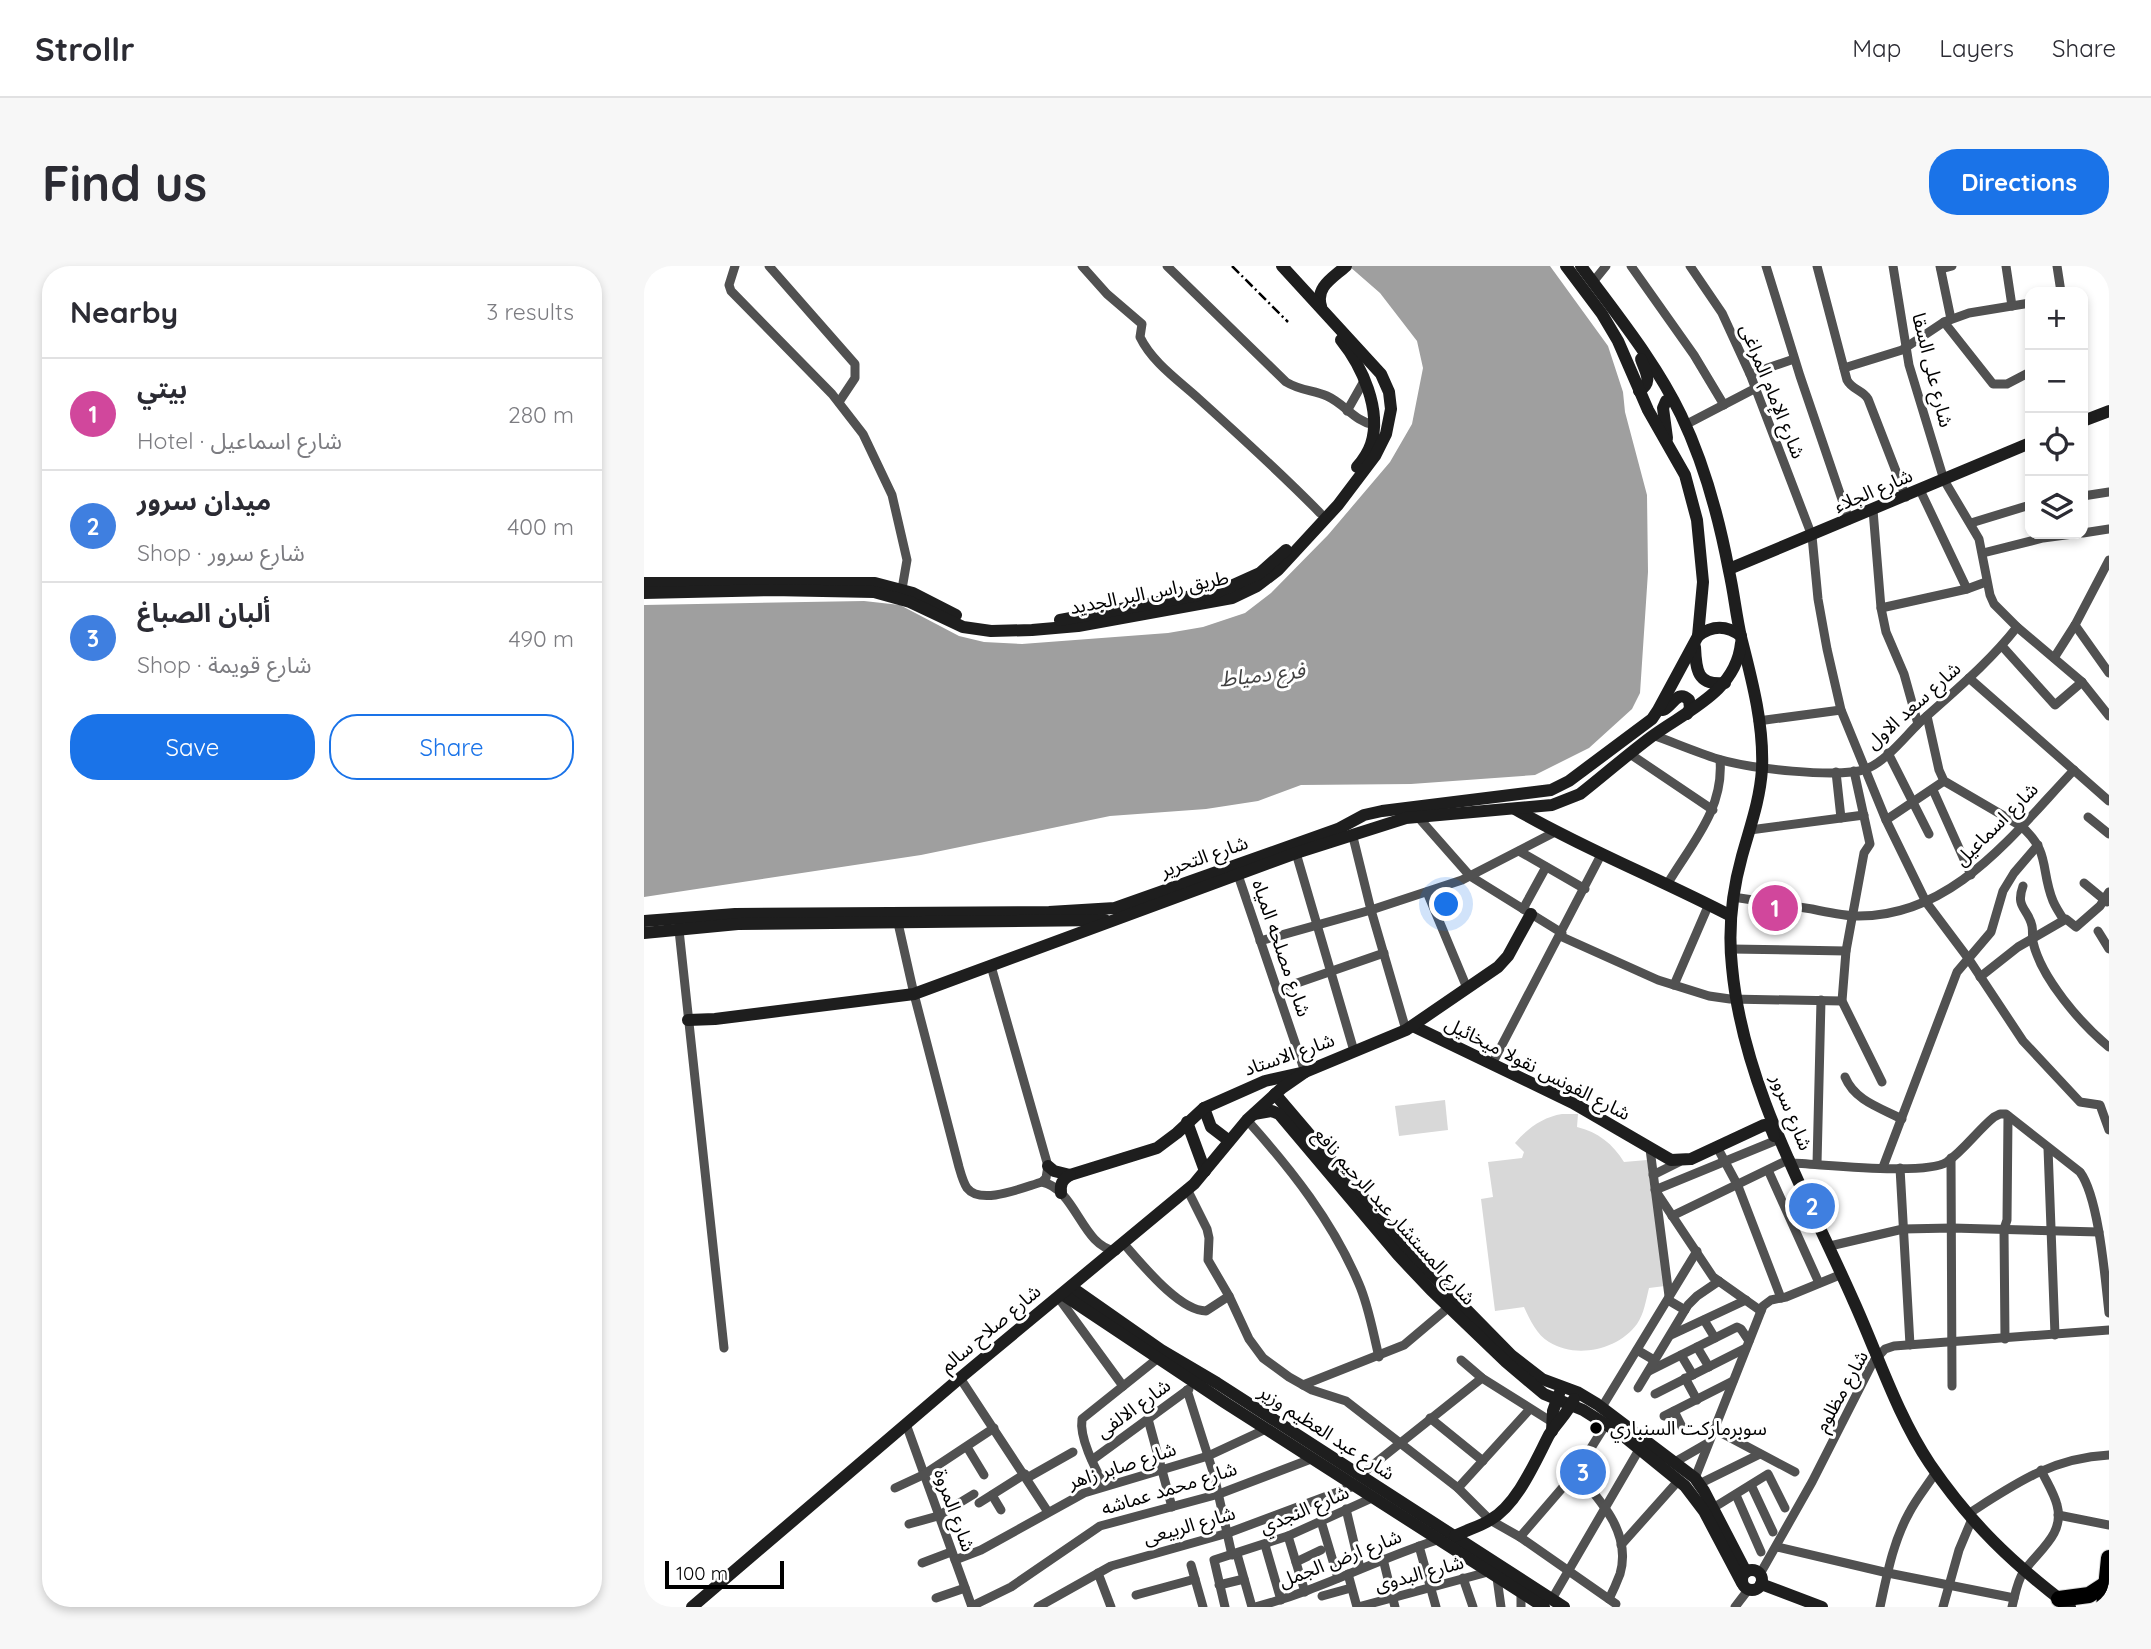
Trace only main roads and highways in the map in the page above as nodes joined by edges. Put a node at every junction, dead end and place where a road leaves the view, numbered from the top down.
1 (2109, 1558) edge
2 (2106, 1584) junction
3 (2064, 1603) edge
4 (2104, 1607) edge

1 - 2 highway
2 - 3 highway
2 - 4 highway

